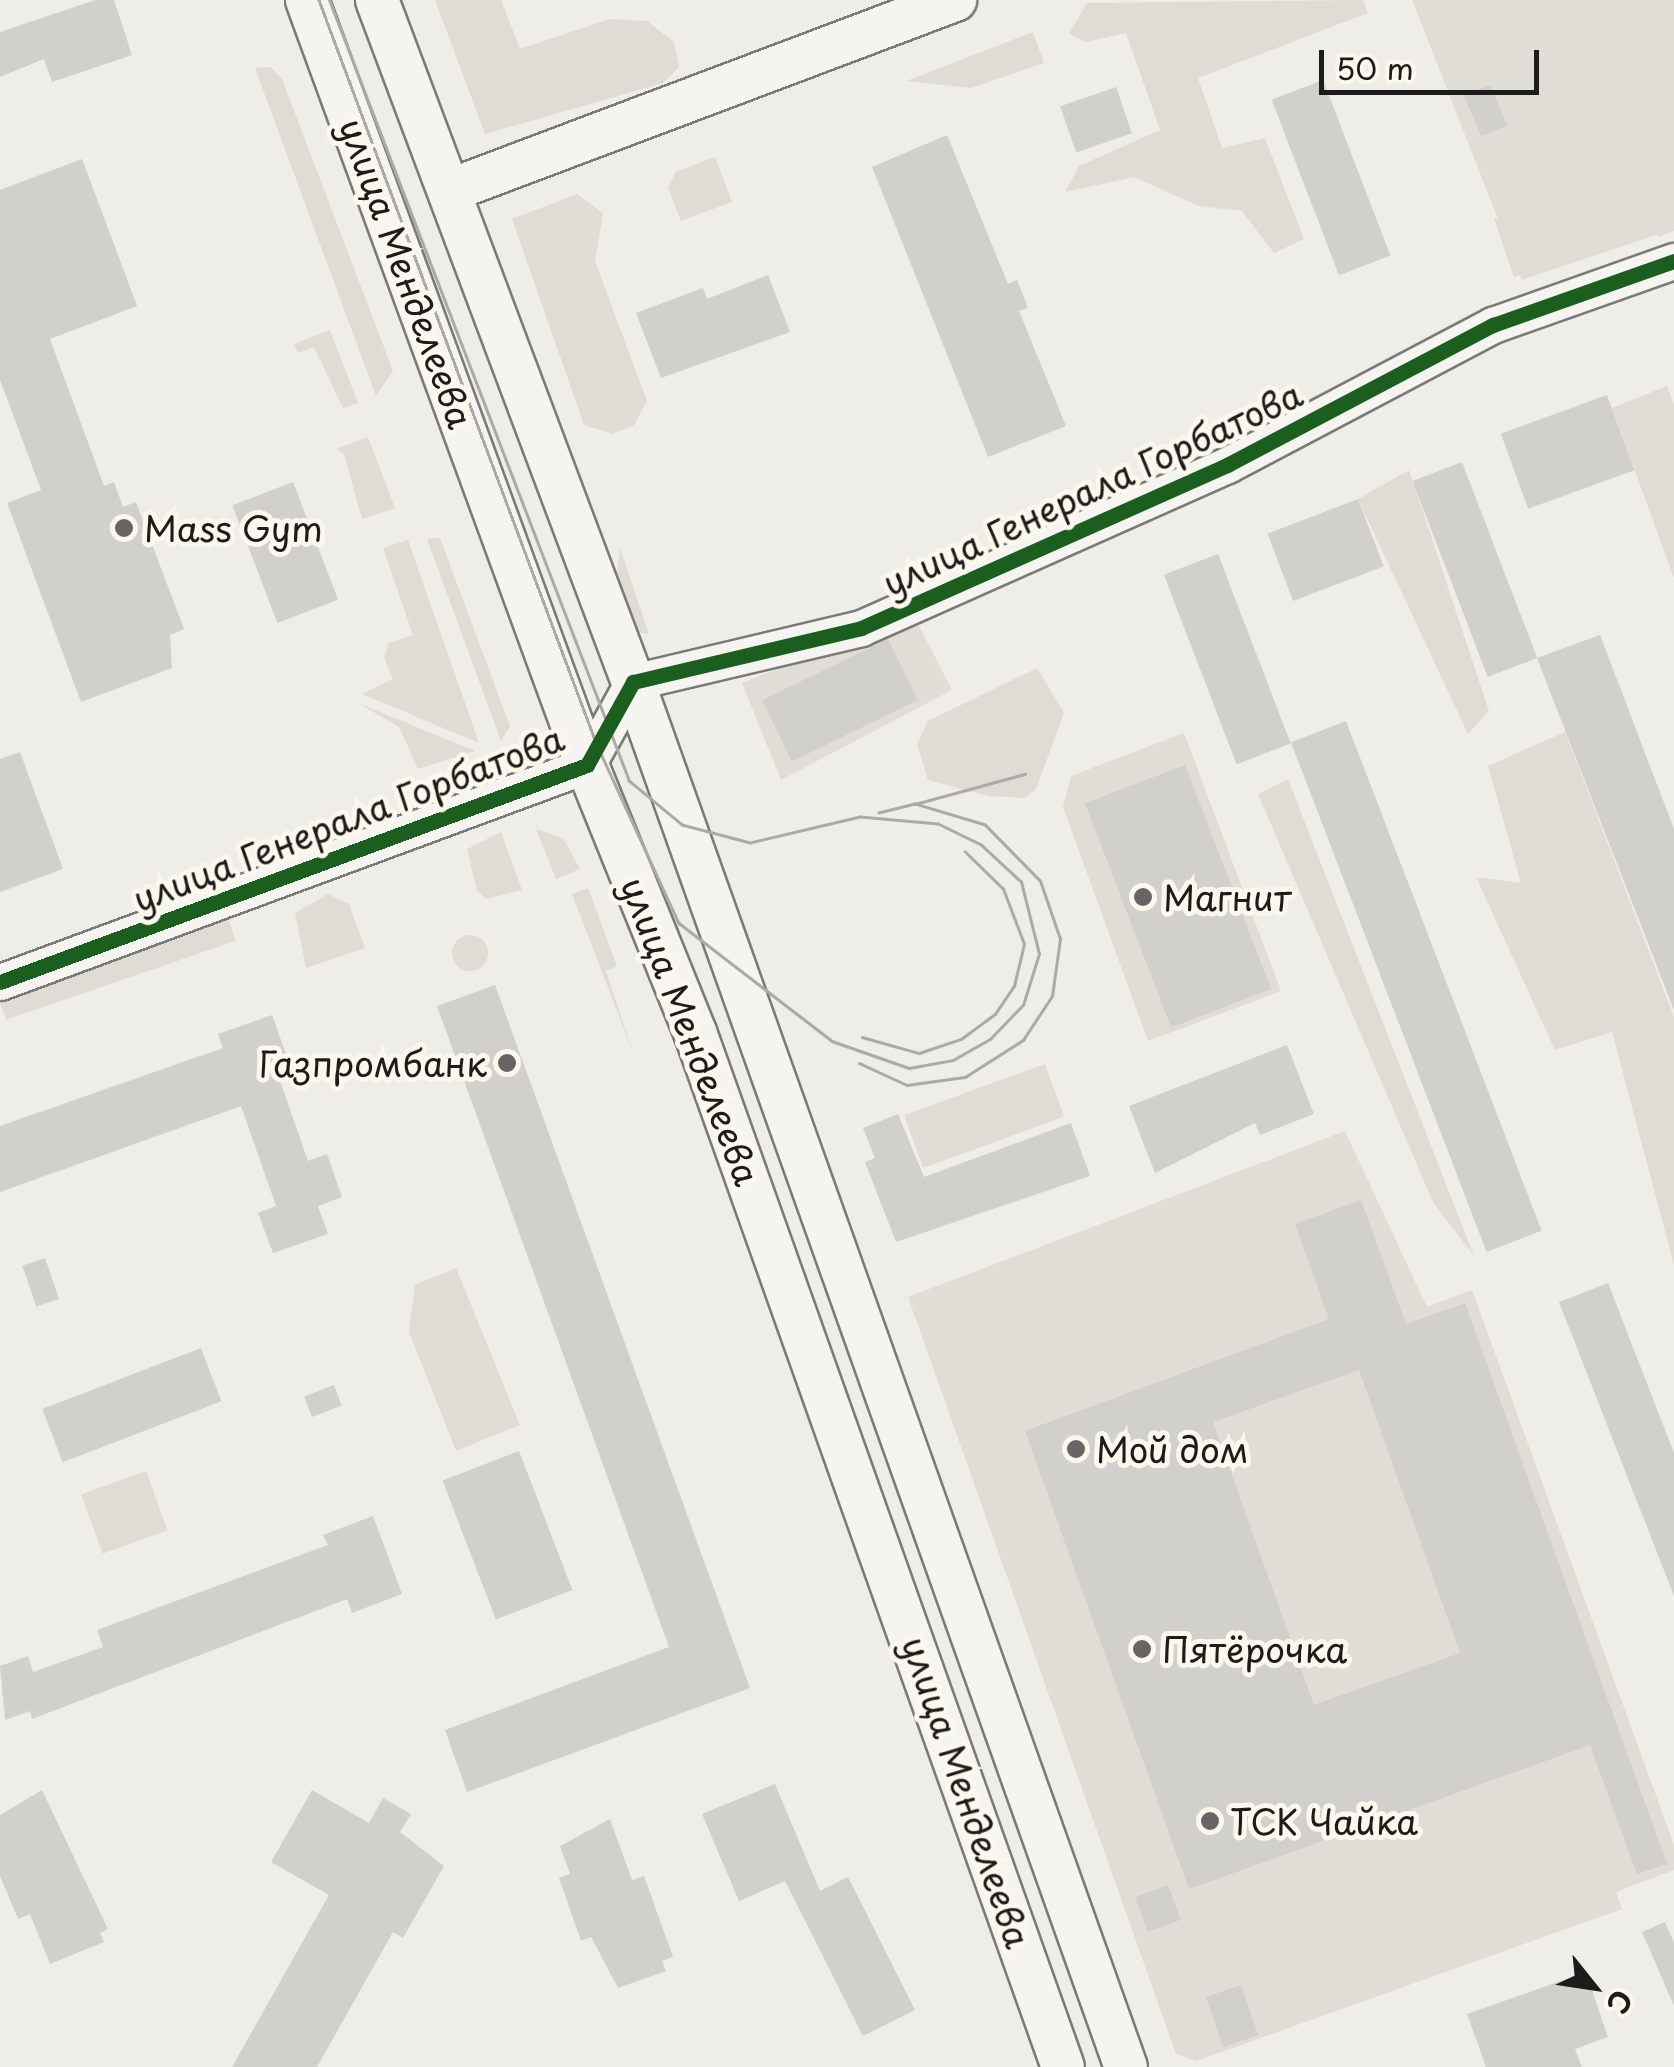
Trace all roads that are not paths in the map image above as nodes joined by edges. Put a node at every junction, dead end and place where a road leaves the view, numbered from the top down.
1 (306, 0) edge
2 (377, 0) edge
3 (955, 0) edge
4 (451, 190) junction
5 (1674, 260) edge
6 (633, 682) junction
7 (587, 765) junction
8 (0, 982) edge
9 (1063, 2067) edge
10 (1126, 2067) edge

1 - 7 main road, улица Менделеева
2 - 4 main road, улица Менделеева
3 - 4 main road
4 - 6 main road, улица Менделеева
5 - 6 street, улица Генерала Горбатова
6 - 7 street, улица Генерала Горбатова
6 - 10 main road, улица Менделеева
7 - 8 street, улица Генерала Горбатова
7 - 9 main road, улица Менделеева

